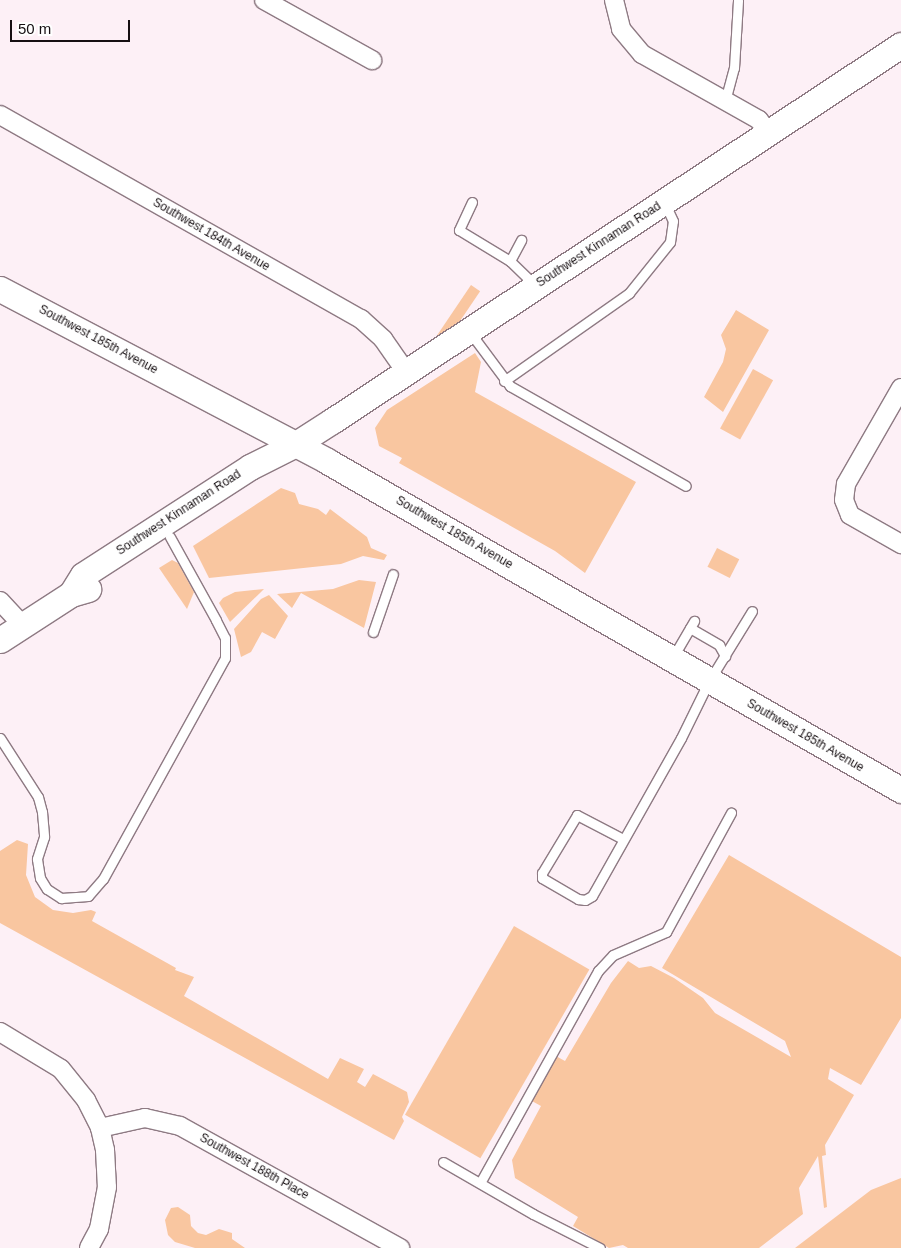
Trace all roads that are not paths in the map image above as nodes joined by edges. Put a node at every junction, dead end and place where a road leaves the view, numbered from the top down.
1 (264, 0) edge
2 (614, 0) edge
3 (738, 0) edge
4 (901, 45) edge
5 (372, 60) dead end
6 (725, 101) junction
7 (0, 115) edge
8 (767, 131) junction
9 (472, 202) dead end
10 (664, 202) junction
11 (521, 240) dead end
12 (510, 261) junction
13 (536, 286) junction
14 (0, 289) edge
15 (469, 330) junction
16 (406, 372) junction
17 (504, 380) junction
18 (901, 388) edge
19 (296, 444) junction
20 (686, 486) dead end
21 (170, 537) junction
22 (901, 544) edge
23 (393, 574) dead end
24 (71, 594) junction
25 (0, 601) edge
26 (752, 611) dead end
27 (22, 625) junction
28 (373, 632) dead end
29 (0, 640) edge
30 (725, 656) junction
31 (672, 659) junction
32 (709, 681) junction
33 (0, 738) edge
34 (901, 790) edge
35 (731, 813) dead end
36 (623, 839) junction
37 (0, 1032) edge
38 (100, 1128) junction
39 (443, 1162) dead end
40 (480, 1183) junction
41 (89, 1248) edge
42 (400, 1248) edge
43 (600, 1248) edge

1 - 5 street
2 - 6 street
3 - 6 lane
4 - 8 main road, Southwest Kinnaman Road
6 - 8 street
7 - 16 street, Southwest 184th Avenue
8 - 10 main road, Southwest Kinnaman Road
9 - 12 lane
10 - 13 main road, Southwest Kinnaman Road
10 - 17 lane
11 - 12 lane
12 - 13 lane
13 - 15 main road, Southwest Kinnaman Road
14 - 19 main road, Southwest 185th Avenue
15 - 16 main road, Southwest Kinnaman Road
15 - 17 lane
16 - 19 main road, Southwest Kinnaman Road
17 - 20 lane
18 - 22 street
19 - 21 main road, Southwest Kinnaman Road
19 - 24 main road, Southwest Kinnaman Road
19 - 31 main road, Southwest 185th Avenue
21 - 24 main road, Southwest Kinnaman Road
21 - 33 lane
23 - 28 lane
24 - 27 main road, Southwest Kinnaman Road
25 - 27 street
26 - 30 lane
27 - 29 main road, Southwest Kinnaman Road
30 - 31 lane
30 - 32 lane
31 - 32 main road, Southwest 185th Avenue
32 - 34 main road, Southwest 185th Avenue
32 - 36 lane
35 - 40 lane
36 - 36 lane
37 - 38 street
38 - 41 street
38 - 42 street, Southwest 188th Place
39 - 40 lane
40 - 43 lane

